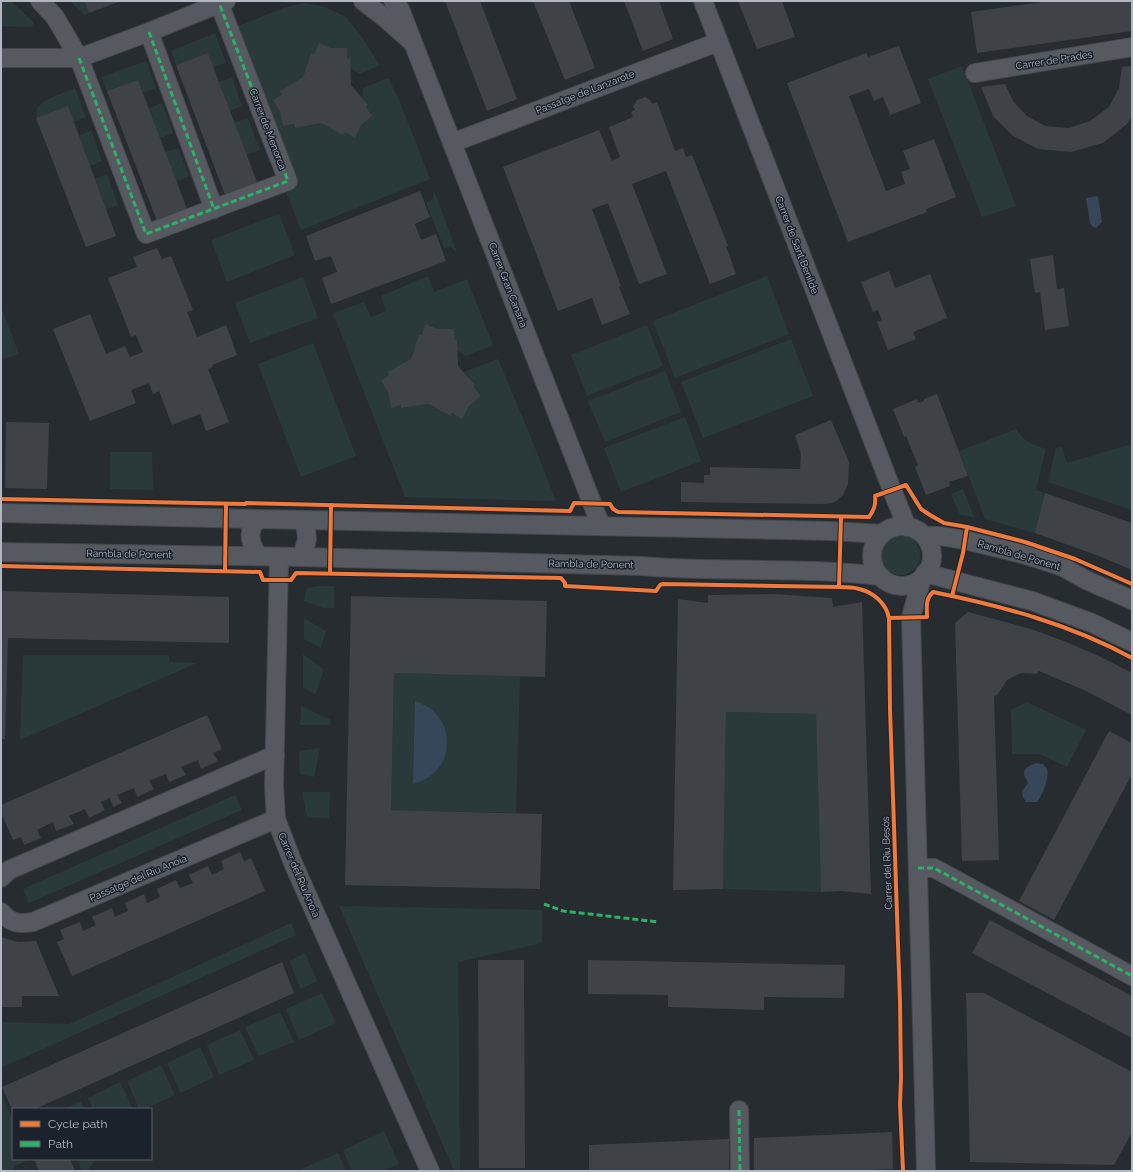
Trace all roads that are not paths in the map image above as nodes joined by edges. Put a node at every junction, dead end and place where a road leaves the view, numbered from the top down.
1 (40, 1) edge
2 (363, 1) edge
3 (393, 1) edge
4 (703, 1) edge
5 (223, 2) edge
6 (149, 32) junction
7 (718, 42) junction
8 (413, 43) junction
9 (1132, 47) edge
10 (1, 58) edge
11 (79, 58) junction
12 (975, 73) dead end
13 (452, 143) junction
14 (214, 208) junction
15 (1, 513) edge
16 (258, 519) junction
17 (305, 520) junction
18 (601, 526) junction
19 (894, 529) junction
20 (924, 536) junction
21 (1, 552) edge
22 (258, 556) junction
23 (278, 557) junction
24 (302, 557) junction
25 (924, 576) junction
26 (884, 579) junction
27 (1132, 600) edge
28 (911, 617) junction
29 (1132, 642) edge
30 (275, 754) junction
31 (276, 819) junction
32 (918, 868) junction
33 (1, 878) edge
34 (1, 912) edge
35 (1132, 976) edge
36 (739, 1110) dead end
37 (430, 1171) edge
38 (740, 1171) edge
39 (926, 1171) edge

1 - 11 street
2 - 8 street, Carrer Gran Canaria
3 - 8 street, Carrer Gran Canaria
4 - 7 street, Carrer de Sant Benilde
5 - 6 street, Carrer de Menorca
5 - 14 street, Carrer de Menorca
6 - 11 street, Carrer de Menorca
6 - 14 street
7 - 13 street, Passatge de Lanzarote
7 - 19 street, Carrer de Sant Benilde
8 - 13 street, Carrer Gran Canaria
9 - 12 street, Carrer de Prades
10 - 11 street, Carrer de Menorca
11 - 14 street, Carrer de Menorca
13 - 18 street, Carrer Gran Canaria
15 - 16 street
16 - 17 street
16 - 22 street
17 - 18 street
17 - 24 street
18 - 19 street
19 - 20 street
19 - 26 street
20 - 25 street
20 - 27 street, Rambla de Ponent
21 - 22 street, Rambla de Ponent
22 - 23 street, Rambla de Ponent
23 - 24 street, Rambla de Ponent
23 - 30 street, Carrer del Riu Anoia
24 - 26 street, Rambla de Ponent
25 - 26 street
25 - 28 street
25 - 29 street
26 - 28 street
28 - 32 street
30 - 31 street, Carrer del Riu Anoia
30 - 33 street
31 - 34 street, Passatge del Riu Anoia
31 - 37 street, Carrer del Riu Anoia
32 - 35 street
32 - 39 street
36 - 38 street

